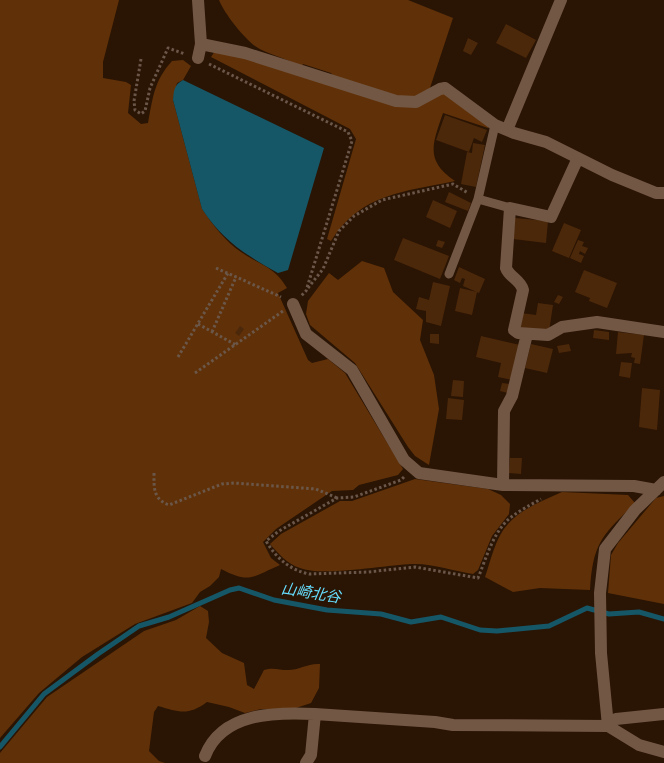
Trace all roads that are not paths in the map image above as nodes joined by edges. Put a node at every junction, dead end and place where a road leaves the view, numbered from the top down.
1 (198, 0) edge
2 (561, 0) edge
3 (201, 44) junction
4 (198, 58) road end
5 (495, 125) junction
6 (507, 130) junction
7 (578, 158) junction
8 (664, 193) edge
9 (478, 199) junction
10 (510, 208) junction
11 (449, 274) dead end
12 (293, 304) road end
13 (664, 332) edge
14 (527, 334) junction
15 (503, 485) junction
16 (661, 487) edge
17 (315, 714) junction
18 (664, 714) edge
19 (608, 726) junction
20 (664, 752) edge
21 (205, 756) dead end
22 (306, 763) edge

1 - 3 street
2 - 6 street
3 - 4 street
3 - 5 street
5 - 6 street
5 - 9 lane
6 - 7 street
7 - 8 street
7 - 10 street
9 - 10 lane
9 - 11 lane
10 - 14 street
12 - 15 street
13 - 14 street
14 - 15 street
15 - 16 street
16 - 19 street
17 - 19 street
17 - 21 street
17 - 22 street
18 - 19 street
19 - 20 street

